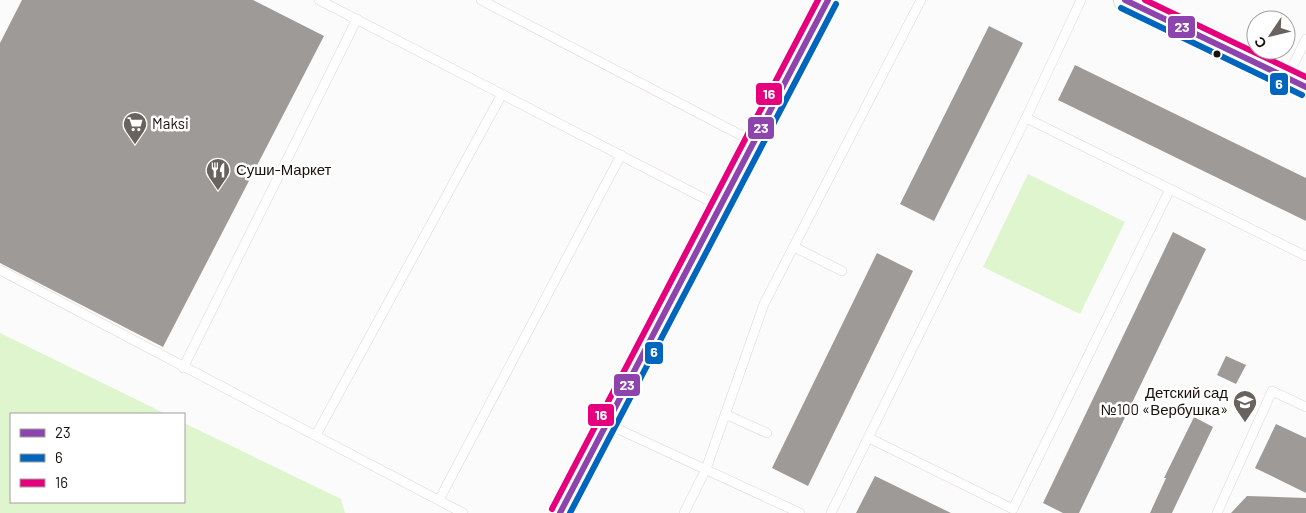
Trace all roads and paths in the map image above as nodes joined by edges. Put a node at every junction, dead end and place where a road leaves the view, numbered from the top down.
1 (319, 0) edge
2 (481, 0) edge
3 (828, 0) edge
4 (921, 0) edge
5 (1081, 0) edge
6 (1125, 0) edge
7 (357, 19) junction
8 (1306, 39) edge
9 (1300, 79) edge
10 (502, 94) junction
11 (1026, 118) junction
12 (754, 142) junction
13 (621, 155) junction
14 (1170, 189) junction
15 (721, 207) junction
16 (794, 247) junction
17 (1306, 256) edge
18 (0, 270) edge
19 (842, 271) dead end
20 (183, 368) junction
21 (1306, 407) edge
22 (725, 414) junction
23 (606, 424) junction
24 (767, 433) dead end
25 (316, 435) junction
26 (869, 438) junction
27 (706, 469) junction
28 (439, 500) junction
29 (463, 513) edge
30 (560, 513) edge
31 (684, 513) edge
32 (800, 513) edge
33 (831, 513) edge
34 (1217, 513) edge

1 - 7 lane
2 - 12 lane
3 - 12 street
4 - 16 lane
5 - 11 lane
6 - 9 street
7 - 10 lane
7 - 20 lane
8 - 9 lane
10 - 13 lane
10 - 25 lane
11 - 14 lane
11 - 26 lane
12 - 15 street
13 - 15 lane
13 - 28 lane
14 - 17 lane
14 - 26 lane
15 - 23 street
16 - 19 lane
16 - 22 lane
18 - 20 lane
20 - 25 lane
21 - 34 lane
22 - 24 lane
22 - 27 lane
23 - 27 lane
23 - 30 street
25 - 28 lane
26 - 33 lane
27 - 31 lane
27 - 32 lane
28 - 29 lane

